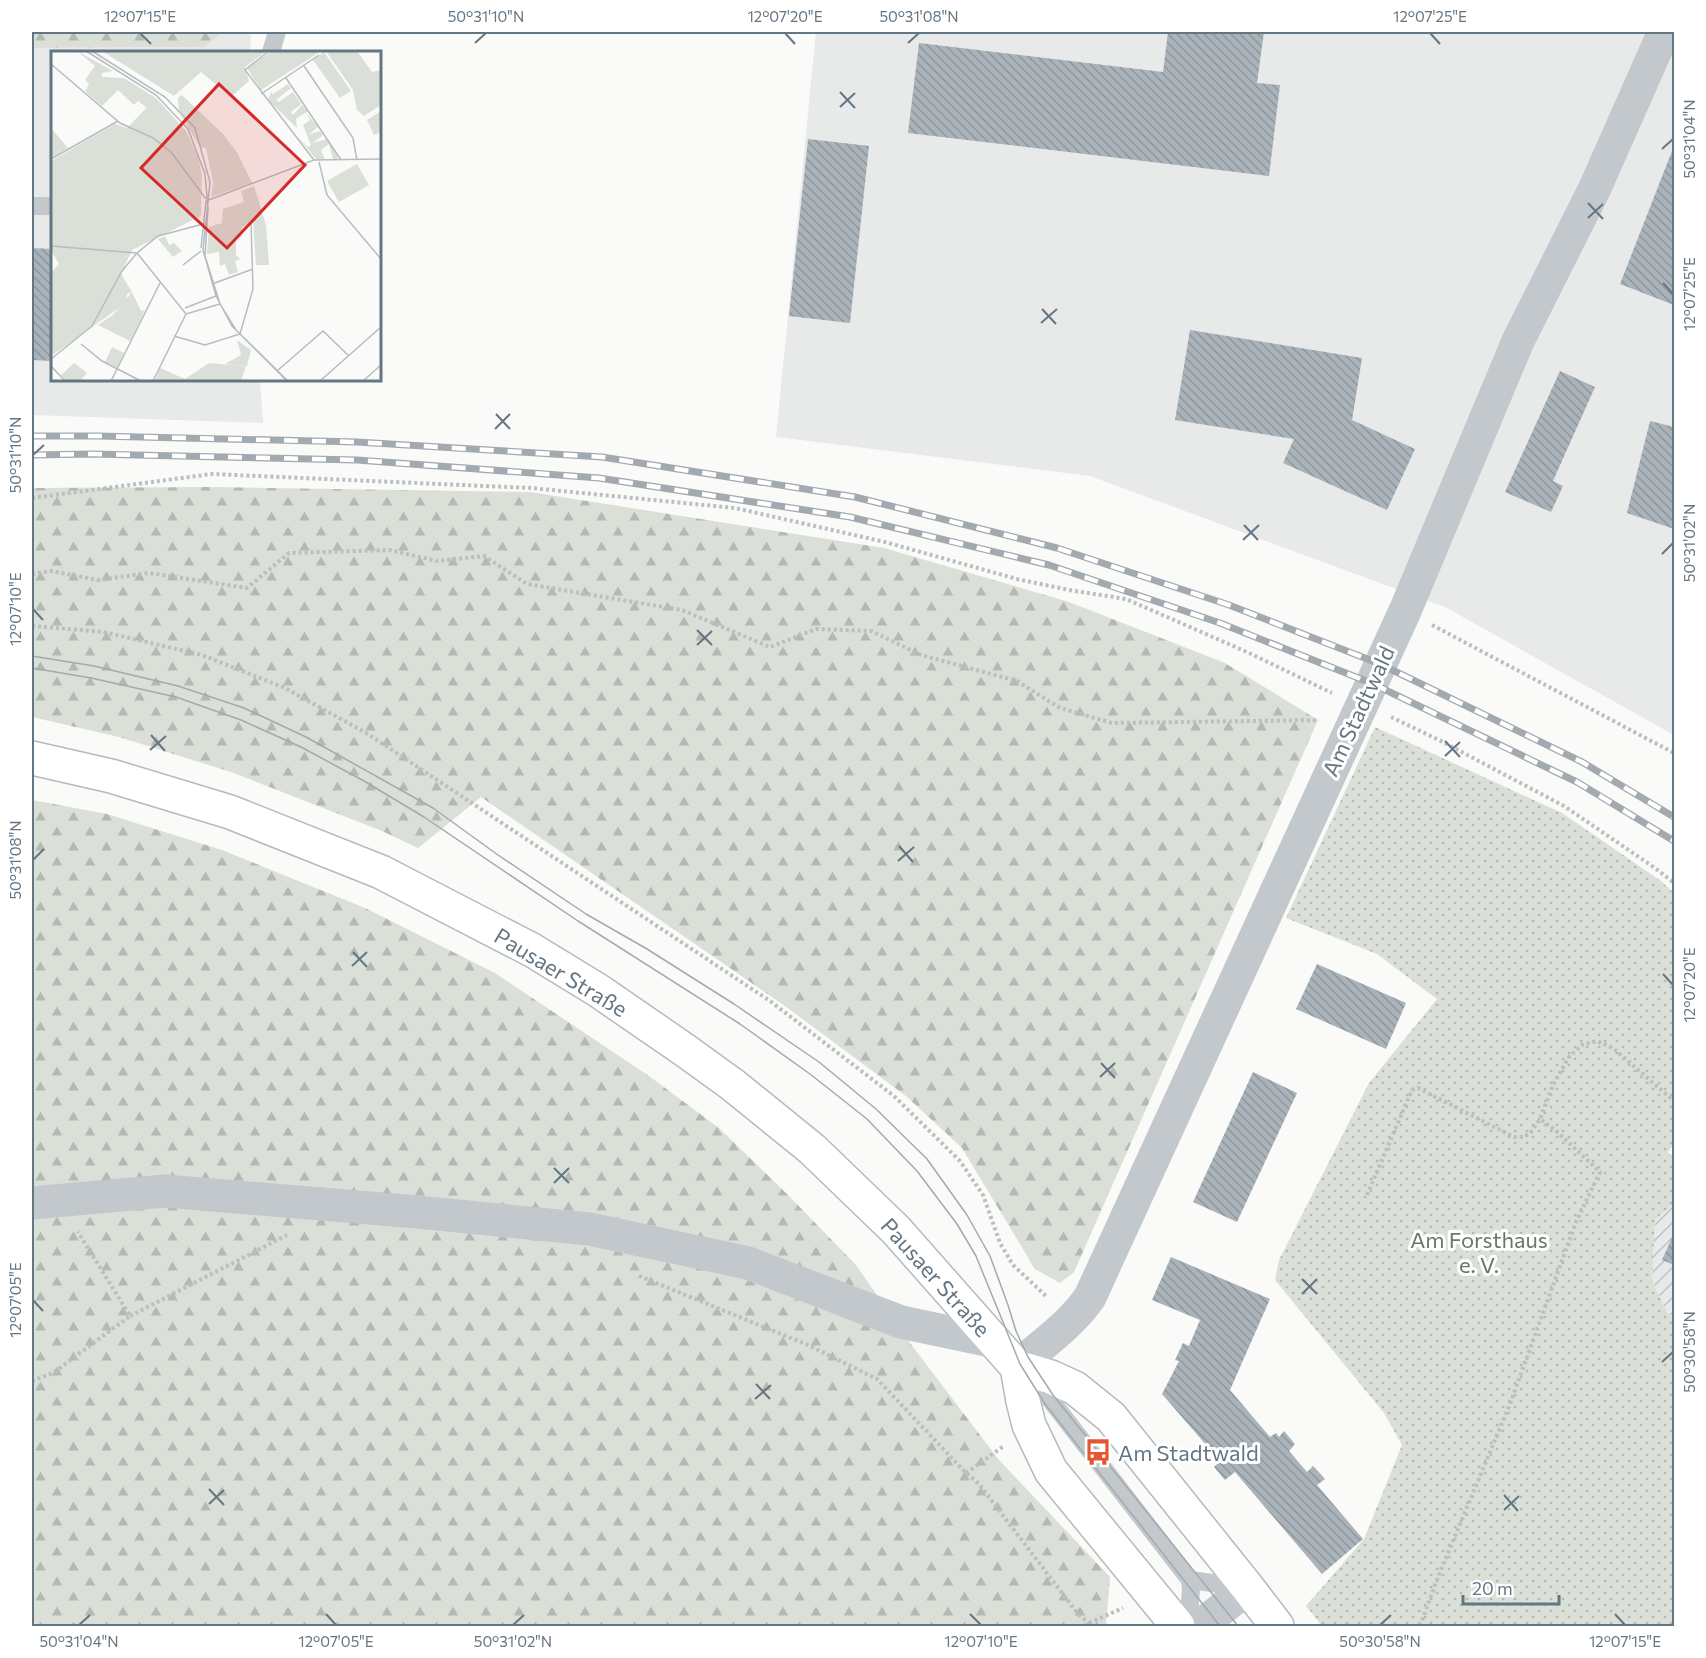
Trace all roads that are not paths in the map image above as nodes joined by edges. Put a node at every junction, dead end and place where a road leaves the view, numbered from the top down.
1 (277, 32) edge
2 (1664, 32) edge
3 (271, 51) edge
4 (32, 206) edge
5 (51, 206) edge
6 (32, 758) edge
7 (32, 1203) edge
8 (996, 1342) junction
9 (1017, 1367) junction
10 (1190, 1580) junction
11 (1248, 1588) junction
12 (1178, 1626) edge
13 (1188, 1626) edge
14 (1200, 1626) edge
15 (1277, 1626) edge

1 - 3 lane
2 - 9 street, Am Stadtwald
4 - 5 lane
6 - 8 main road, Pausaer Straße
7 - 8 street, Pausaer Straße
8 - 9 main road, Pausaer Straße
9 - 10 lane
9 - 11 main road
9 - 12 main road
10 - 11 lane
10 - 13 lane
11 - 14 street
11 - 15 main road

